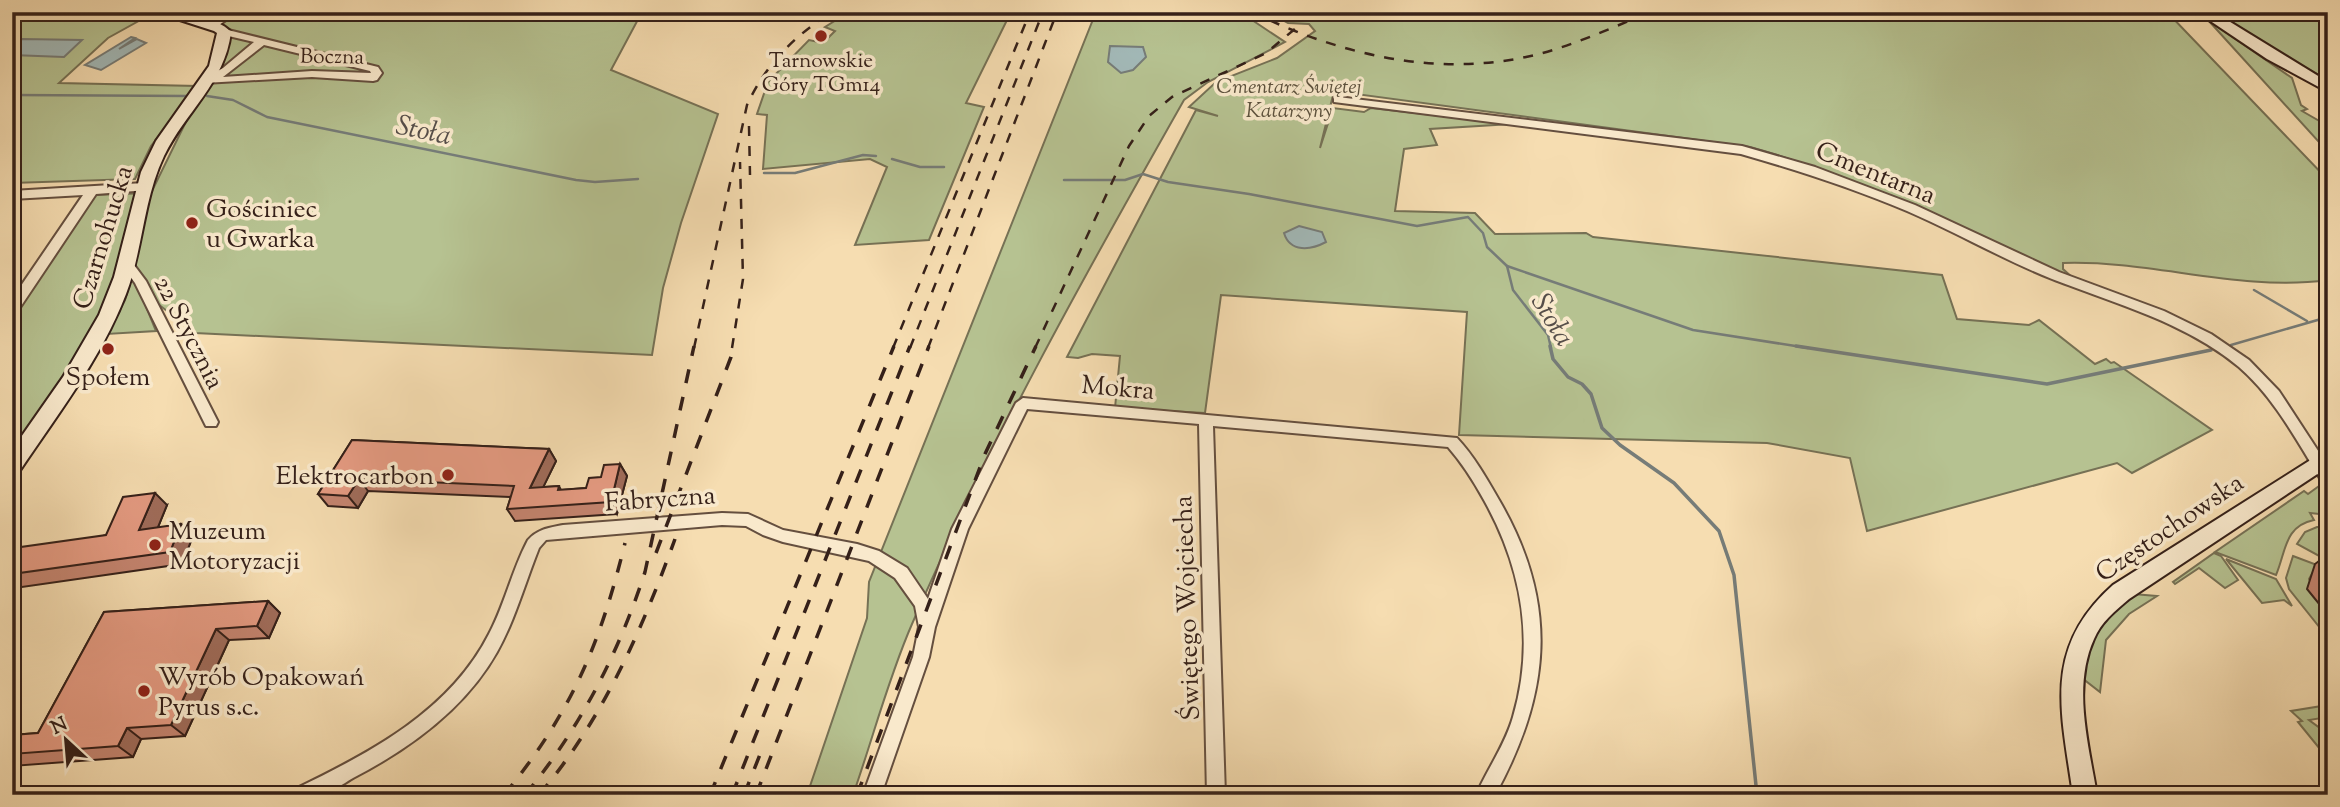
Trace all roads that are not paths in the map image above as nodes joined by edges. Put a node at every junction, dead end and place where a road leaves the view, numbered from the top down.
1 (162, 12) edge
2 (232, 12) edge
3 (2204, 12) edge
4 (218, 29) junction
5 (263, 40) junction
6 (208, 81) junction
7 (2328, 88) edge
8 (1338, 100) dead end
9 (144, 187) junction
10 (92, 190) junction
11 (12, 195) edge
12 (127, 264) junction
13 (12, 309) edge
14 (1206, 419) junction
15 (211, 422) dead end
16 (12, 466) edge
17 (2324, 467) edge
18 (927, 627) junction
19 (301, 795) edge
20 (872, 795) edge
21 (1216, 795) edge
22 (1485, 795) edge
23 (2085, 795) edge

1 - 4 street
2 - 4 street
3 - 7 street
4 - 5 street, Boczna
4 - 6 street, Czarnohucka
5 - 6 street
5 - 6 street, Boczna
6 - 9 street, Czarnohucka
8 - 17 street, Cmentarna
9 - 10 street
9 - 12 street, Czarnohucka
10 - 11 street
10 - 13 street
12 - 15 street, 22 Stycznia
12 - 16 street, Czarnohucka
14 - 18 street, Mokra
14 - 21 street, Świętego Wojciecha
14 - 22 street, Mokra
17 - 23 street, Częstochowska
18 - 19 street, Fabryczna
18 - 20 street, Fabryczna

